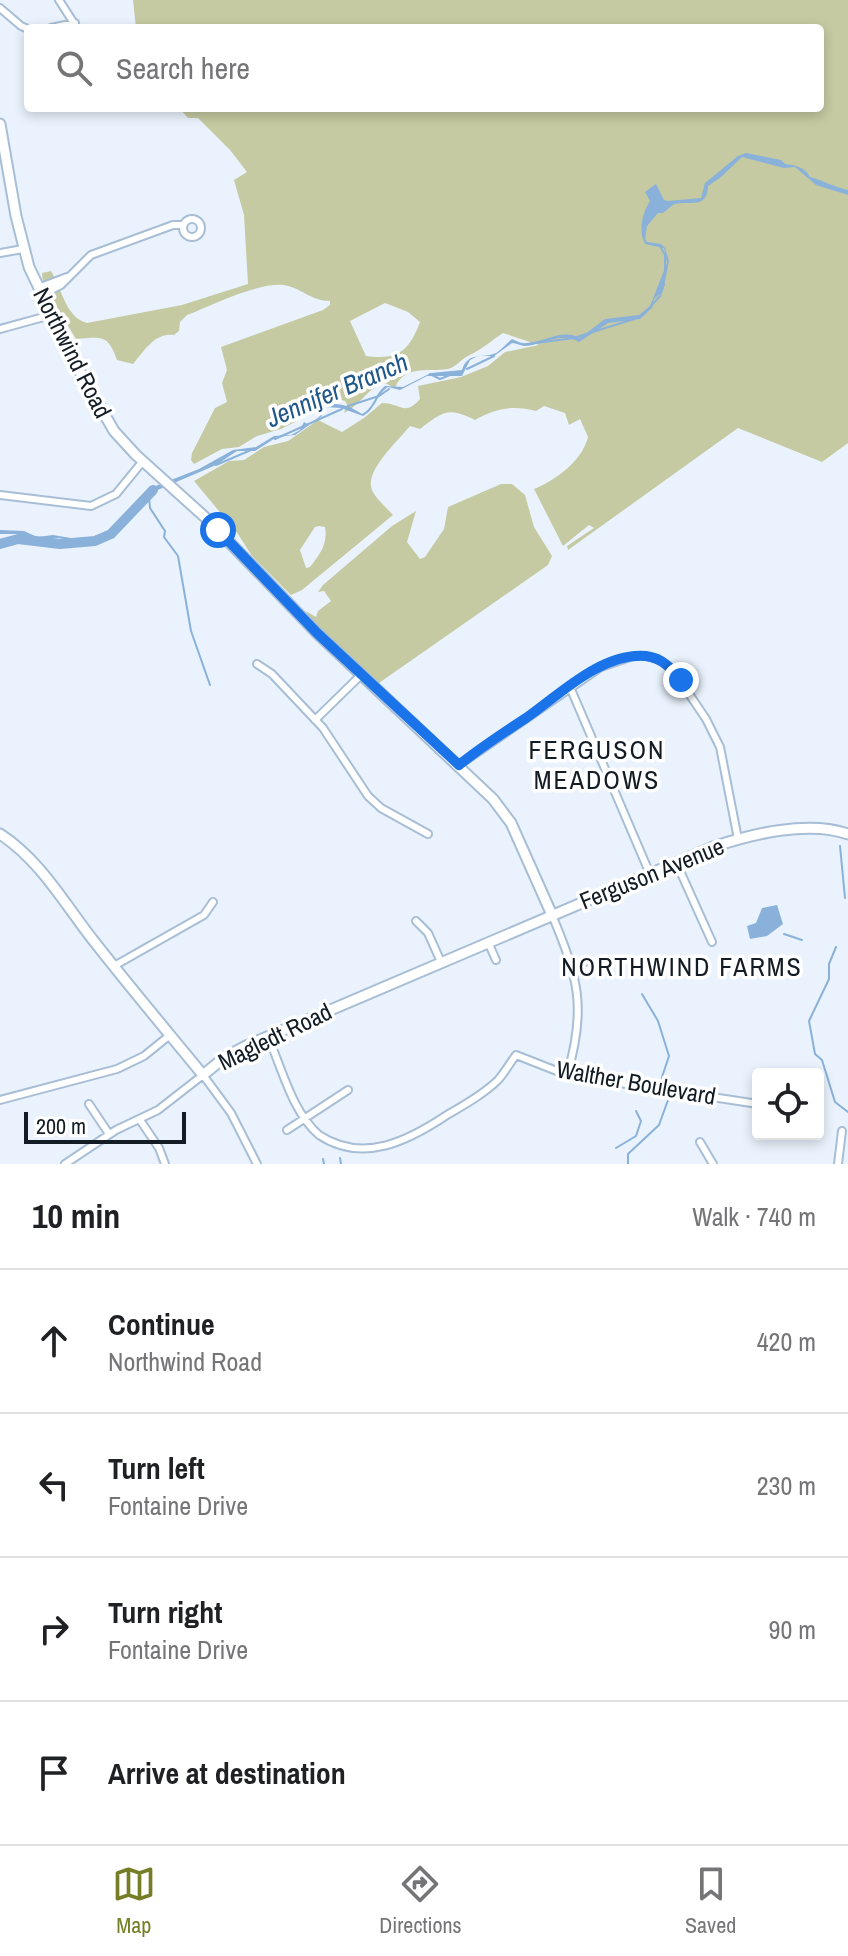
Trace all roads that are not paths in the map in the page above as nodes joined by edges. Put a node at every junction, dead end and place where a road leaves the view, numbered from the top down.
1 (59, 0) edge
2 (0, 8) edge
3 (75, 24) edge
4 (24, 26) edge
5 (0, 124) edge
6 (183, 225) dead end
7 (23, 249) junction
8 (0, 253) edge
9 (40, 292) junction
10 (51, 315) junction
11 (0, 329) edge
12 (143, 461) junction
13 (0, 495) edge
14 (257, 664) dead end
15 (361, 674) junction
16 (570, 687) junction
17 (315, 720) junction
18 (459, 765) junction
19 (0, 834) edge
20 (428, 834) dead end
21 (848, 834) edge
22 (738, 839) junction
23 (676, 862) junction
24 (650, 874) junction
25 (213, 902) dead end
26 (552, 915) junction
27 (416, 921) dead end
28 (488, 942) junction
29 (712, 942) dead end
30 (496, 960) dead end
31 (441, 962) junction
32 (606, 965) dead end
33 (114, 966) junction
34 (574, 973) junction
35 (170, 1035) junction
36 (268, 1037) junction
37 (203, 1075) junction
38 (567, 1075) junction
39 (348, 1090) dead end
40 (0, 1100) edge
41 (752, 1103) edge
42 (89, 1104) dead end
43 (305, 1118) junction
44 (140, 1120) junction
45 (287, 1130) dead end
46 (842, 1131) dead end
47 (109, 1134) junction
48 (700, 1142) dead end
49 (65, 1164) edge
50 (165, 1164) edge
51 (257, 1164) edge
52 (713, 1164) edge
53 (838, 1164) edge

1 - 3 street
2 - 4 street
5 - 7 street, Northwind Road
6 - 9 street
7 - 8 street
7 - 9 street, Northwind Road
9 - 10 street, Northwind Road
10 - 11 street
10 - 12 street, Northwind Road
12 - 13 street
12 - 15 street, Northwind Road
14 - 17 street
15 - 17 street
15 - 18 street, Northwind Road
16 - 18 street
16 - 22 street
16 - 24 street
17 - 20 street
18 - 26 street, Northwind Road
19 - 33 street, Magledt Road
21 - 22 street, Ferguson Avenue
22 - 23 street, Ferguson Avenue
23 - 24 street, Ferguson Avenue
23 - 29 street
24 - 26 street, Ferguson Avenue
25 - 33 street
26 - 28 street, Magledt Road
26 - 34 street, Northwind Road
27 - 31 street
28 - 30 street
28 - 31 street, Magledt Road
31 - 36 street, Magledt Road
32 - 34 street
33 - 35 street, Magledt Road
34 - 38 street, Northwind Road
35 - 37 street, Magledt Road
35 - 40 street
36 - 37 street, Magledt Road
36 - 43 street
37 - 44 street
37 - 51 street
38 - 41 street, Walther Boulevard
38 - 43 street, Walther Boulevard
39 - 43 street
42 - 47 street
43 - 45 street
44 - 47 street
44 - 50 street
46 - 53 street
47 - 49 street
48 - 52 street

